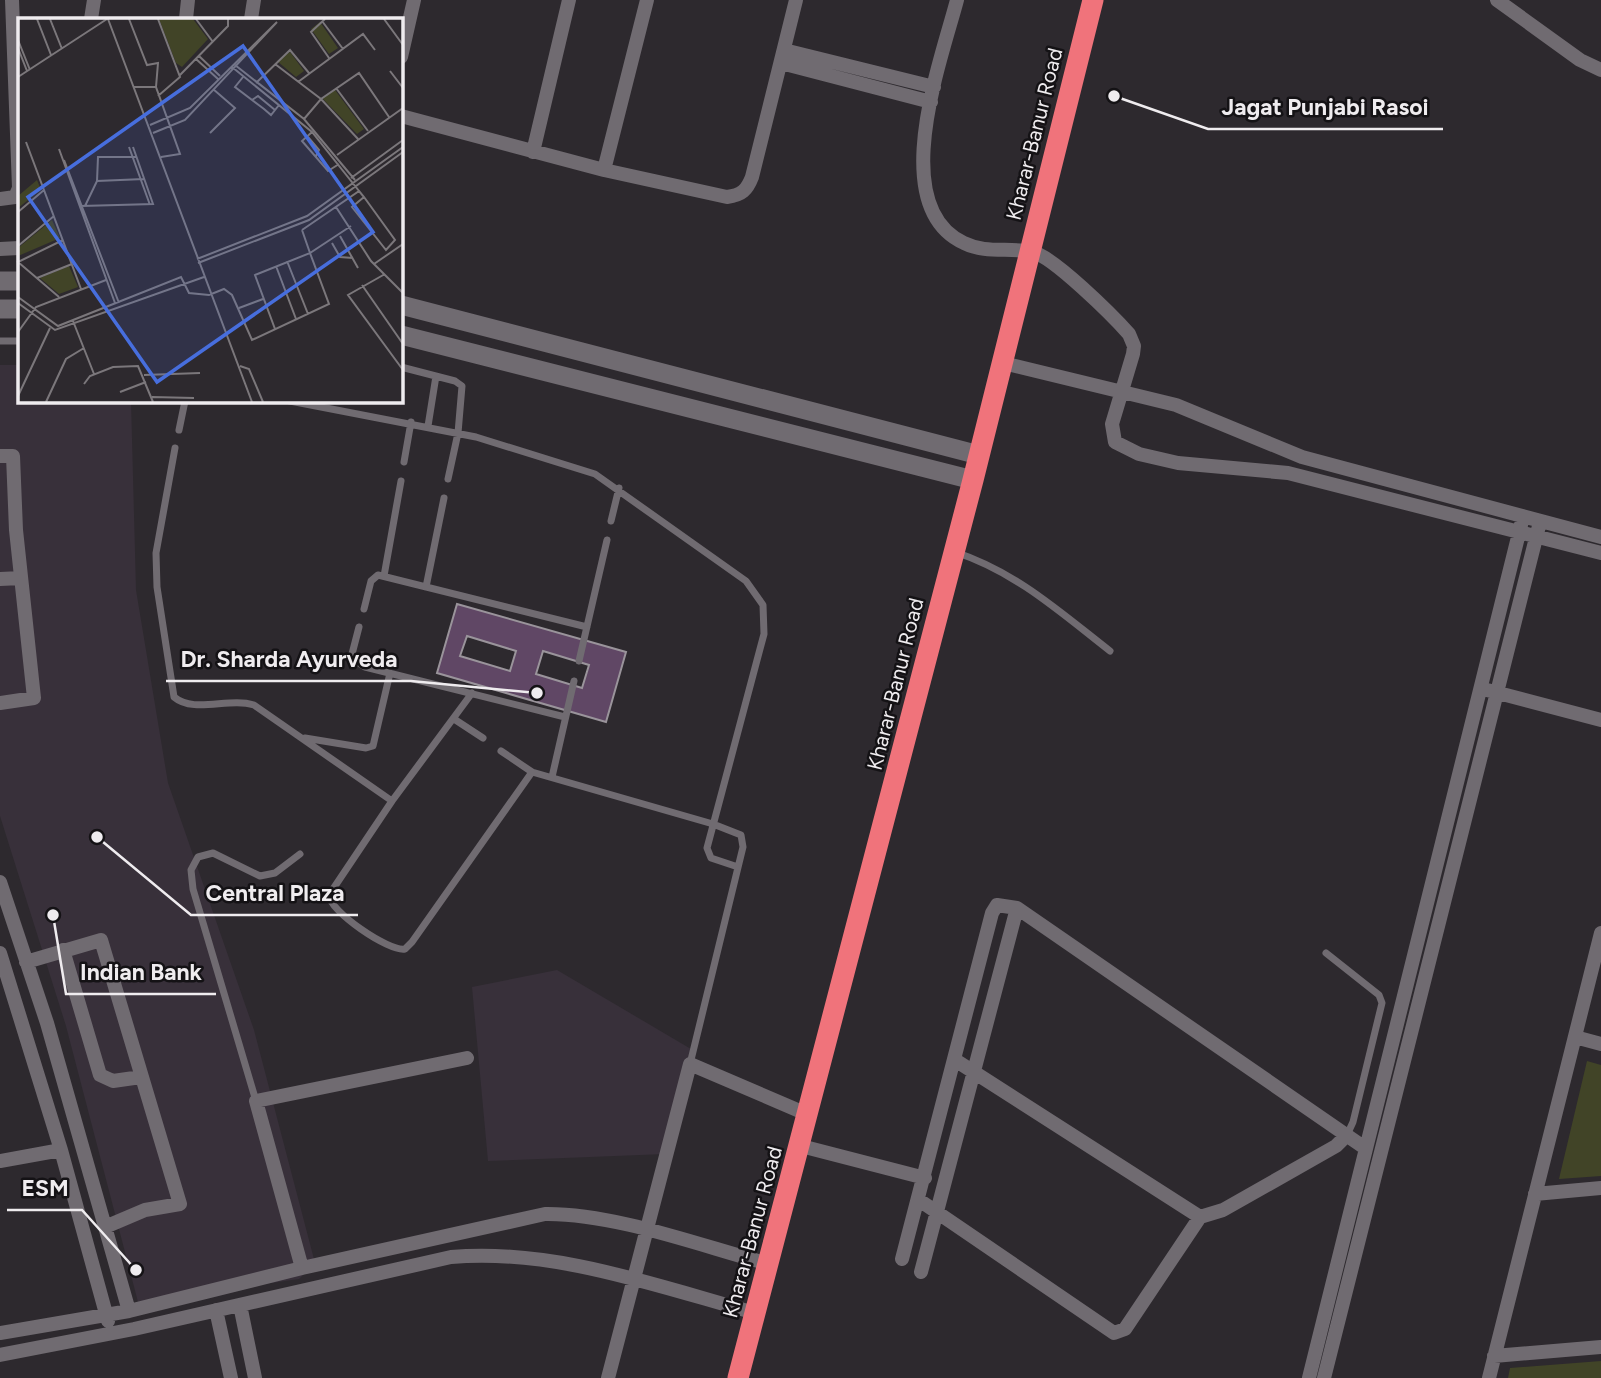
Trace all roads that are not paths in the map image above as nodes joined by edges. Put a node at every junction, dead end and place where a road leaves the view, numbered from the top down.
1 (12, 0) edge
2 (94, 0) edge
3 (188, 0) edge
4 (254, 0) edge
5 (414, 0) edge
6 (569, 0) edge
7 (647, 0) edge
8 (796, 0) edge
9 (957, 0) edge
10 (1093, 0) edge
11 (1497, 0) edge
12 (91, 18) edge
13 (186, 18) edge
14 (251, 18) edge
15 (402, 53) edge
16 (782, 57) junction
17 (1601, 70) edge
18 (933, 94) junction
19 (402, 116) edge
20 (533, 152) junction
21 (18, 161) edge
22 (604, 170) junction
23 (18, 190) edge
24 (0, 199) edge
25 (18, 248) edge
26 (0, 249) edge
27 (1030, 251) junction
28 (0, 281) edge
29 (18, 281) edge
30 (402, 305) edge
31 (0, 309) edge
32 (18, 309) edge
33 (402, 335) edge
34 (0, 341) edge
35 (18, 341) edge
36 (1003, 362) junction
37 (402, 367) edge
38 (436, 376) junction
39 (1122, 393) junction
40 (185, 402) edge
41 (296, 402) edge
42 (411, 422) junction
43 (428, 426) junction
44 (179, 430) dead end
45 (458, 433) junction
46 (175, 448) dead end
47 (979, 455) junction
48 (0, 456) edge
49 (404, 462) dead end
50 (448, 479) dead end
51 (973, 480) junction
52 (401, 481) dead end
53 (619, 488) junction
54 (444, 498) dead end
55 (1523, 517) junction
56 (611, 521) dead end
57 (1538, 529) junction
58 (1519, 533) junction
59 (1601, 537) edge
60 (607, 540) dead end
61 (954, 552) junction
62 (1601, 553) edge
63 (384, 576) junction
64 (21, 578) junction
65 (0, 579) edge
66 (425, 587) junction
67 (364, 609) dead end
68 (359, 627) dead end
69 (587, 627) junction
70 (1110, 651) dead end
71 (579, 661) dead end
72 (390, 673) junction
73 (574, 681) dead end
74 (1480, 688) junction
75 (1497, 692) junction
76 (472, 693) junction
77 (0, 703) edge
78 (565, 717) junction
79 (454, 719) junction
80 (1601, 720) edge
81 (301, 737) junction
82 (483, 738) dead end
83 (501, 751) dead end
84 (532, 772) junction
85 (552, 777) junction
86 (392, 802) junction
87 (713, 824) junction
88 (300, 854) dead end
89 (738, 867) junction
90 (0, 883) edge
91 (1017, 908) junction
92 (1601, 933) edge
93 (63, 950) junction
94 (0, 953) edge
95 (1326, 953) dead end
96 (26, 962) junction
97 (1575, 1037) junction
98 (1601, 1044) edge
99 (467, 1058) dead end
100 (955, 1060) junction
101 (690, 1063) junction
102 (972, 1069) junction
103 (141, 1077) junction
104 (256, 1101) junction
105 (809, 1115) junction
106 (1347, 1135) junction
107 (801, 1146) junction
108 (1366, 1148) junction
109 (61, 1150) junction
110 (0, 1161) edge
111 (925, 1178) junction
112 (1601, 1188) edge
113 (1535, 1194) junction
114 (919, 1200) junction
115 (938, 1210) junction
116 (1200, 1217) junction
117 (106, 1227) junction
118 (644, 1231) junction
119 (902, 1259) dead end
120 (769, 1264) junction
121 (302, 1268) junction
122 (921, 1272) dead end
123 (632, 1280) junction
124 (240, 1305) junction
125 (1334, 1305) junction
126 (216, 1310) junction
127 (129, 1311) junction
128 (755, 1313) junction
129 (106, 1315) junction
130 (0, 1333) edge
131 (110, 1334) junction
132 (1601, 1347) edge
133 (0, 1355) edge
134 (1494, 1356) junction
135 (231, 1378) edge
136 (255, 1378) edge
137 (608, 1378) edge
138 (738, 1378) edge
139 (1309, 1378) edge
140 (1324, 1378) edge
141 (1489, 1378) edge

1 - 21 street
2 - 12 street
3 - 13 street
4 - 14 street
5 - 15 street
6 - 20 street
7 - 22 street
8 - 16 street
9 - 18 street
10 - 27 highway, Kharar-Banur Road
11 - 17 street
16 - 18 street
16 - 22 street
18 - 27 street
19 - 20 street
20 - 22 street
23 - 24 street
25 - 26 street
27 - 36 highway, Kharar-Banur Road
27 - 39 street
28 - 29 main road
30 - 47 main road
31 - 32 main road
33 - 51 main road
34 - 35 lane
36 - 39 street
36 - 47 highway, Kharar-Banur Road
37 - 38 lane
38 - 43 lane
38 - 45 lane
39 - 55 street
39 - 58 street
40 - 44 lane
41 - 42 lane
42 - 43 lane
42 - 49 lane
43 - 45 lane
45 - 50 lane
45 - 53 lane
46 - 81 lane
47 - 51 highway, Kharar-Banur Road
48 - 64 street
51 - 61 highway, Kharar-Banur Road
52 - 63 lane
53 - 56 lane
53 - 87 lane
54 - 66 lane
55 - 57 street
55 - 58 street
57 - 58 street
57 - 59 street
57 - 62 street
57 - 75 street
58 - 74 street
60 - 69 lane
61 - 70 lane
61 - 105 highway, Kharar-Banur Road
63 - 66 lane
63 - 67 lane
64 - 65 street
64 - 77 street
66 - 69 lane
68 - 72 lane
69 - 71 lane
72 - 76 lane
72 - 81 lane
73 - 78 lane
74 - 75 street
74 - 108 street
75 - 80 street
75 - 125 street
76 - 78 lane
76 - 79 lane
78 - 85 lane
79 - 82 lane
79 - 86 lane
81 - 86 lane
83 - 84 lane
84 - 85 lane
84 - 86 lane
85 - 87 lane
87 - 89 lane
87 - 89 lane
88 - 104 lane
89 - 101 lane
90 - 96 street
91 - 100 street
91 - 102 street
91 - 106 street
92 - 97 street
93 - 96 street
93 - 103 street
93 - 103 street
94 - 109 street
95 - 106 lane
96 - 117 street
97 - 98 street
97 - 113 street
99 - 104 street
100 - 102 street
100 - 111 street
101 - 105 street
101 - 118 street
102 - 115 street
102 - 116 street
103 - 117 street
104 - 121 street
105 - 107 highway, Kharar-Banur Road
106 - 108 street
106 - 116 street
107 - 111 street
107 - 120 highway, Kharar-Banur Road
108 - 125 street
109 - 110 street
109 - 129 street
111 - 114 street
112 - 113 street
113 - 134 street
114 - 115 street
114 - 119 street
115 - 116 street
115 - 122 street
117 - 127 street
118 - 120 street
118 - 121 street
118 - 123 street
120 - 128 highway, Kharar-Banur Road
121 - 127 street
123 - 124 street
123 - 128 street
123 - 137 street
124 - 126 street
124 - 136 street
125 - 139 street
125 - 140 street
126 - 131 street
126 - 135 street
127 - 129 street
128 - 138 highway, Kharar-Banur Road
129 - 130 street
129 - 131 street
131 - 133 street
132 - 134 street
134 - 141 street

